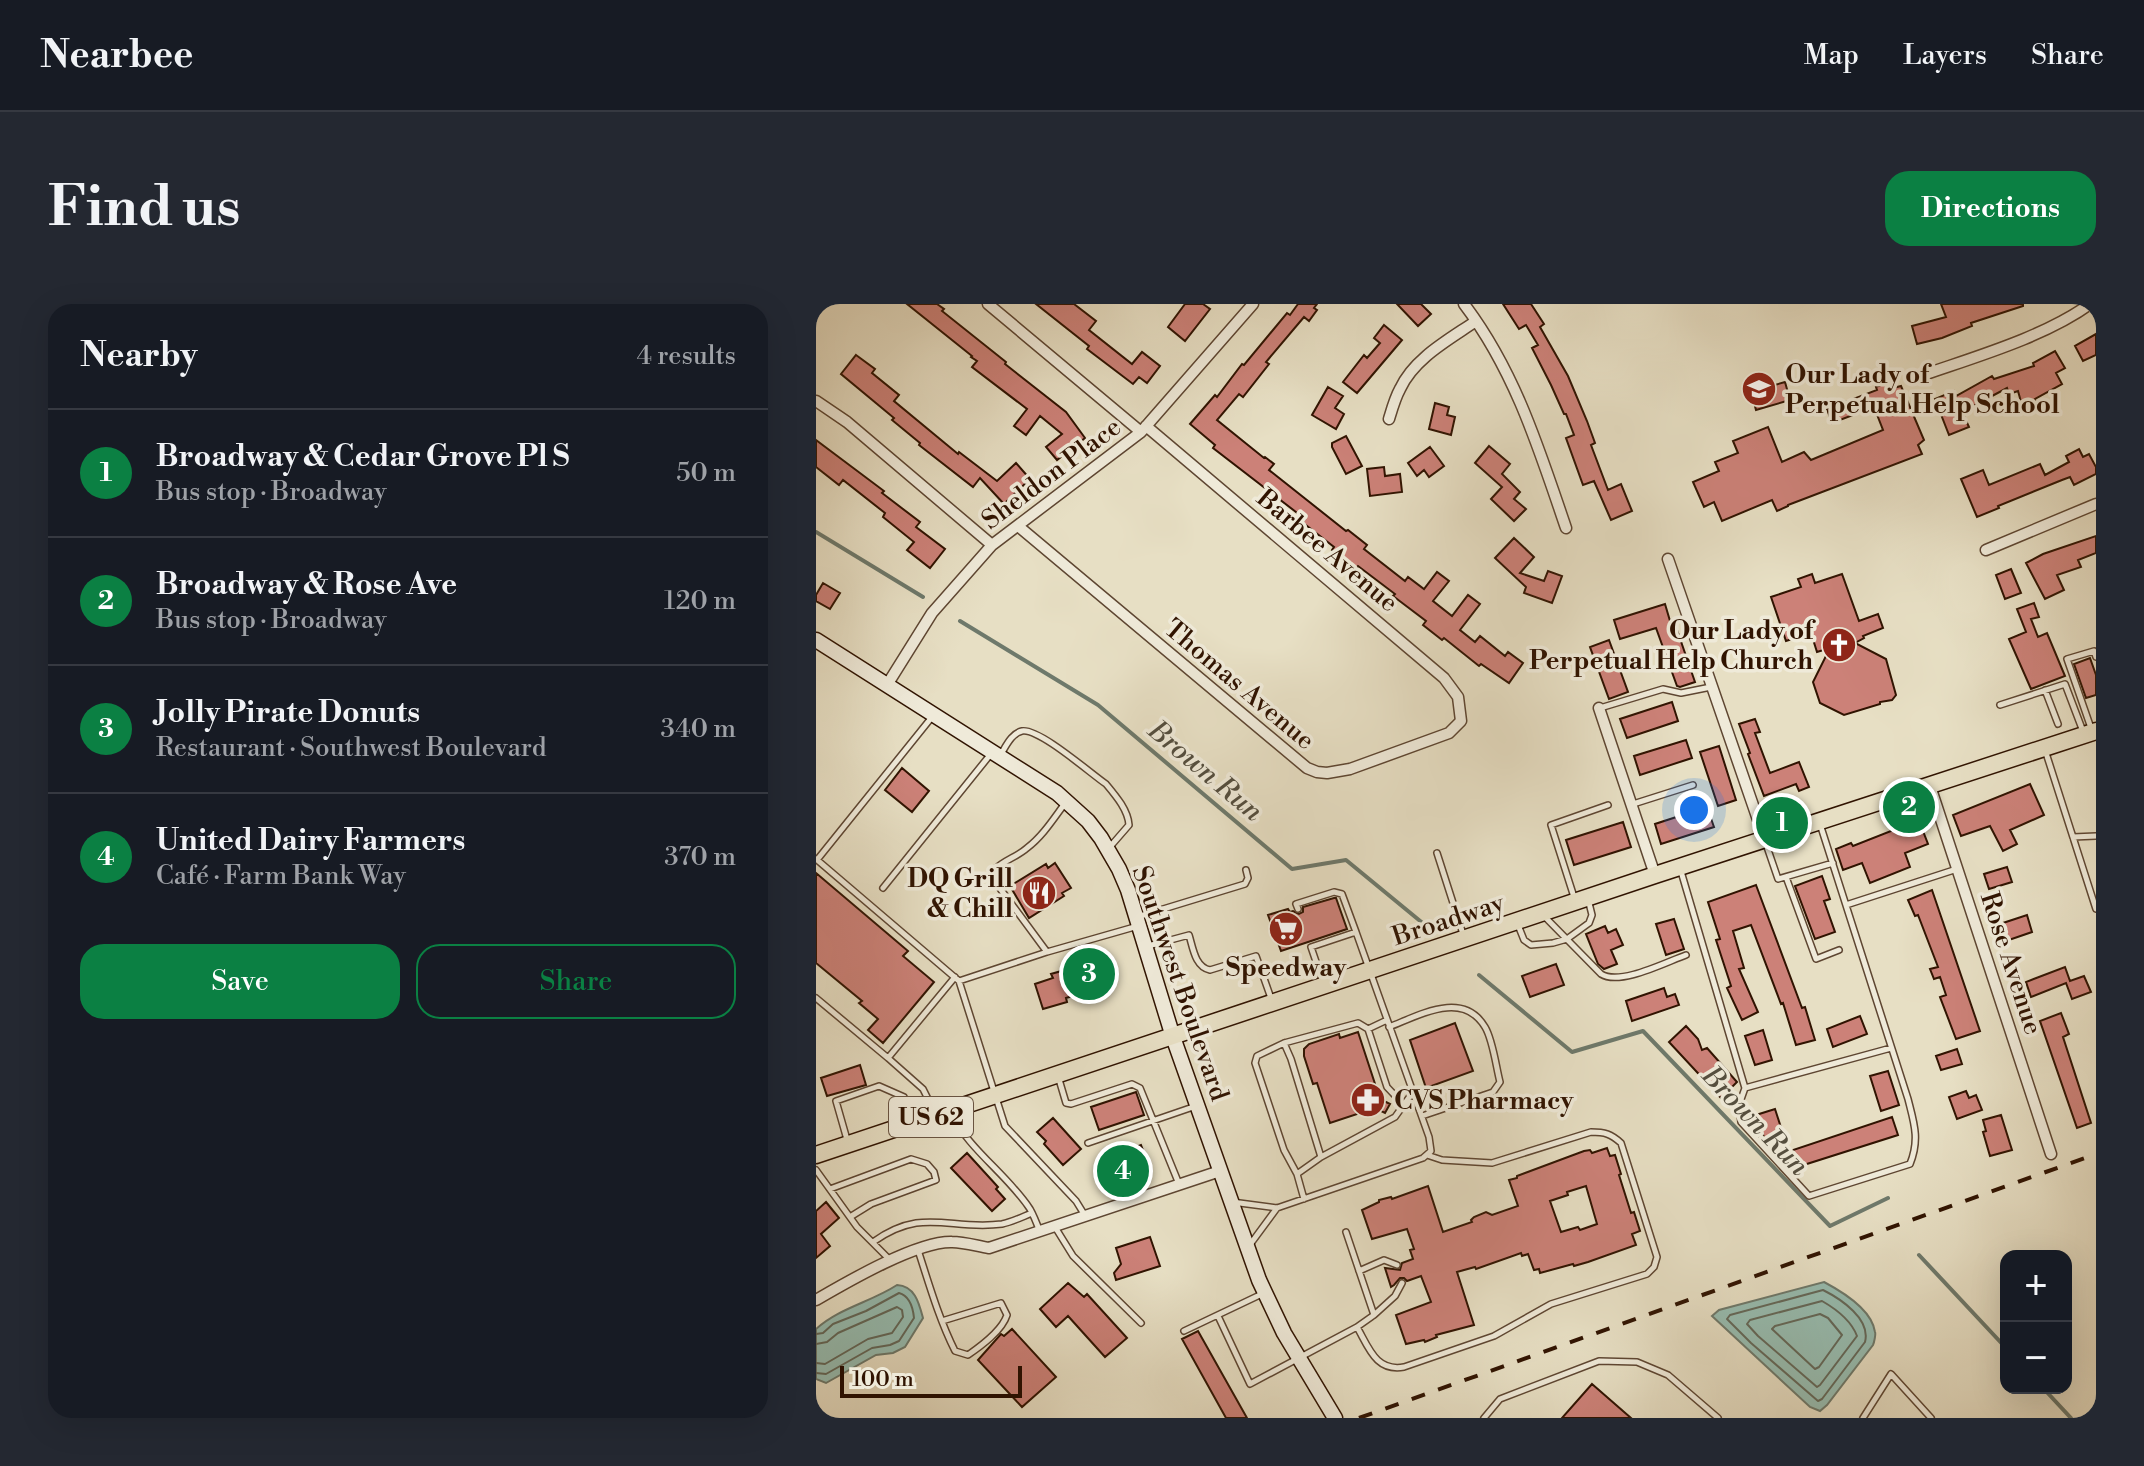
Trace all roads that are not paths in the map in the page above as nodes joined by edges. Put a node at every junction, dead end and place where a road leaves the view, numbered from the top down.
1 (988, 304) edge
2 (1253, 304) edge
3 (1464, 304) edge
4 (2090, 304) edge
5 (1476, 321) junction
6 (1926, 374) dead end
7 (816, 401) edge
8 (1389, 419) dead end
9 (1143, 429) junction
10 (2096, 504) edge
11 (1018, 526) junction
12 (1566, 528) dead end
13 (992, 545) junction
14 (1986, 550) dead end
15 (1668, 559) dead end
16 (816, 640) edge
17 (2095, 653) edge
18 (887, 685) junction
19 (1712, 687) junction
20 (2045, 690) junction
21 (2000, 705) dead end
22 (1599, 708) joint
23 (934, 714) junction
24 (1461, 721) joint
25 (2058, 724) dead end
26 (2091, 733) edge
27 (2044, 748) junction
28 (997, 753) junction
29 (1693, 785) dead end
30 (1930, 786) junction
31 (1067, 800) junction
32 (1608, 805) dead end
33 (1630, 805) junction
34 (1819, 822) junction
35 (2096, 836) edge
36 (2073, 837) junction
37 (1765, 840) junction
38 (1109, 848) junction
39 (1437, 853) dead end
40 (817, 860) edge
41 (1833, 863) junction
42 (1679, 867) junction
43 (1958, 869) junction
44 (1246, 870) dead end
45 (2096, 872) edge
46 (1655, 875) junction
47 (2085, 875) junction
48 (1786, 877) junction
49 (883, 888) dead end
50 (1581, 900) junction
51 (1846, 905) junction
52 (1298, 909) dead end
53 (2096, 909) edge
54 (1542, 913) junction
55 (1138, 922) junction
56 (1516, 922) junction
57 (1356, 932) junction
58 (1464, 939) junction
59 (1567, 939) junction
60 (1145, 946) junction
61 (1839, 950) dead end
62 (1047, 952) junction
63 (1686, 955) dead end
64 (1369, 970) junction
65 (957, 979) junction
66 (1323, 985) junction
67 (816, 998) edge
68 (1272, 1002) junction
69 (1388, 1023) junction
70 (1368, 1029) junction
71 (1173, 1037) junction
72 (1284, 1043) junction
73 (1891, 1048) junction
74 (888, 1058) junction
75 (1057, 1075) junction
76 (1745, 1088) junction
77 (1413, 1092) junction
78 (996, 1095) junction
79 (1404, 1105) junction
80 (1197, 1106) junction
81 (943, 1113) junction
82 (1422, 1116) junction
83 (1153, 1121) junction
84 (915, 1122) junction
85 (1088, 1143) dead end
86 (849, 1144) junction
87 (2051, 1154) dead end
88 (816, 1155) edge
89 (1427, 1155) junction
90 (1321, 1157) junction
91 (816, 1170) edge
92 (1220, 1171) junction
93 (1297, 1174) junction
94 (1179, 1184) junction
95 (830, 1189) junction
96 (1304, 1199) junction
97 (1231, 1202) junction
98 (1277, 1208) junction
99 (1032, 1213) junction
100 (1084, 1216) junction
101 (850, 1217) junction
102 (1054, 1226) junction
103 (1040, 1232) junction
104 (1346, 1232) dead end
105 (873, 1242) junction
106 (1247, 1248) junction
107 (918, 1250) junction
108 (891, 1261) junction
109 (1397, 1265) dead end
110 (1359, 1271) junction
111 (1402, 1283) dead end
112 (1265, 1293) junction
113 (816, 1300) edge
114 (1374, 1315) junction
115 (1218, 1316) junction
116 (942, 1321) junction
117 (1141, 1323) dead end
118 (1357, 1327) junction
119 (1184, 1331) dead end
120 (1299, 1359) junction
121 (1335, 1418) edge
122 (1484, 1418) edge
123 (1718, 1418) edge
124 (1863, 1418) edge
125 (1931, 1418) edge

1 - 9 street, Barbee Avenue
2 - 9 street, Sheldon Place
3 - 5 street
4 - 6 street
5 - 8 street
5 - 12 street
7 - 13 street
9 - 11 street, Sheldon Place
9 - 24 street, Barbee Avenue
10 - 14 street
11 - 13 street, Sheldon Place
11 - 24 street, Thomas Avenue
13 - 18 street, Sheldon Place
15 - 19 street
16 - 18 street, Southwest Boulevard
17 - 26 lane
18 - 23 street, Southwest Boulevard
19 - 22 lane
19 - 37 street
20 - 21 lane
20 - 25 lane
20 - 26 lane
22 - 33 street
23 - 28 street, Southwest Boulevard
23 - 40 lane
26 - 27 main road, Broadway / US 62
27 - 30 main road, Broadway / US 62
27 - 36 lane
28 - 31 street, Southwest Boulevard
28 - 38 lane
28 - 49 lane
29 - 33 lane
30 - 34 main road, Broadway / US 62
30 - 43 street, Rose Avenue
31 - 38 street, Southwest Boulevard
31 - 62 lane
32 - 50 lane
33 - 46 street
34 - 37 main road, Broadway / US 62
34 - 41 lane
35 - 36 lane
36 - 47 lane
37 - 42 main road, Broadway / US 62
37 - 48 lane
38 - 55 street, Southwest Boulevard
39 - 58 lane
40 - 65 lane
41 - 48 lane
41 - 51 lane
42 - 46 main road, Broadway / US 62
42 - 76 lane
43 - 51 lane
43 - 87 street, Rose Avenue
44 - 55 lane
45 - 47 lane
46 - 50 main road, Broadway / US 62
47 - 53 lane
48 - 61 lane
50 - 54 main road, Broadway / US 62
50 - 59 lane
51 - 73 lane
52 - 57 lane
54 - 56 main road, Broadway / US 62
54 - 59 lane
55 - 60 street, Southwest Boulevard
55 - 62 lane
56 - 58 main road, Broadway / US 62
56 - 59 lane
57 - 64 lane
57 - 66 lane
58 - 64 main road, Broadway / US 62
59 - 63 lane
60 - 68 lane
60 - 71 street, Southwest Boulevard
62 - 65 lane
64 - 66 main road, Broadway / US 62
64 - 69 lane
65 - 74 lane
65 - 78 lane
66 - 68 main road, Broadway / US 62
67 - 74 lane
68 - 71 main road, Broadway / US 62
69 - 70 lane
69 - 77 lane
69 - 82 lane
70 - 72 lane
70 - 79 lane
71 - 75 main road, Broadway / US 62
71 - 80 street, Southwest Boulevard
72 - 90 lane
72 - 93 lane
73 - 76 lane
73 - 76 lane
74 - 81 lane
75 - 78 main road, Broadway / US 62
75 - 83 lane
77 - 79 lane
77 - 82 lane
78 - 81 main road, Broadway / US 62
78 - 100 lane
79 - 90 lane
80 - 83 lane
80 - 92 street, Southwest Boulevard
81 - 84 main road, Broadway / US 62
81 - 99 lane
82 - 89 lane
83 - 85 lane
83 - 94 lane
84 - 86 main road, Broadway / US 62
84 - 86 lane
86 - 88 main road, Broadway / US 62
89 - 96 lane
89 - 118 lane
90 - 93 lane
91 - 95 lane
92 - 94 street
92 - 97 street, Southwest Boulevard
93 - 96 lane
94 - 100 street
95 - 101 lane
95 - 101 lane
96 - 98 lane
97 - 98 lane
97 - 106 street, Southwest Boulevard
98 - 106 lane
99 - 103 lane
99 - 105 lane
100 - 102 street
101 - 105 lane
102 - 103 street
102 - 117 lane
103 - 107 street
104 - 110 lane
105 - 108 lane
106 - 112 street, Southwest Boulevard
107 - 108 street
107 - 116 lane
108 - 113 street
109 - 110 lane
110 - 114 lane
111 - 114 lane
112 - 115 lane
112 - 120 street, Southwest Boulevard
114 - 118 lane
115 - 119 lane
115 - 120 lane
116 - 116 lane
118 - 120 lane
120 - 121 street, Southwest Boulevard
122 - 123 lane
124 - 125 lane

